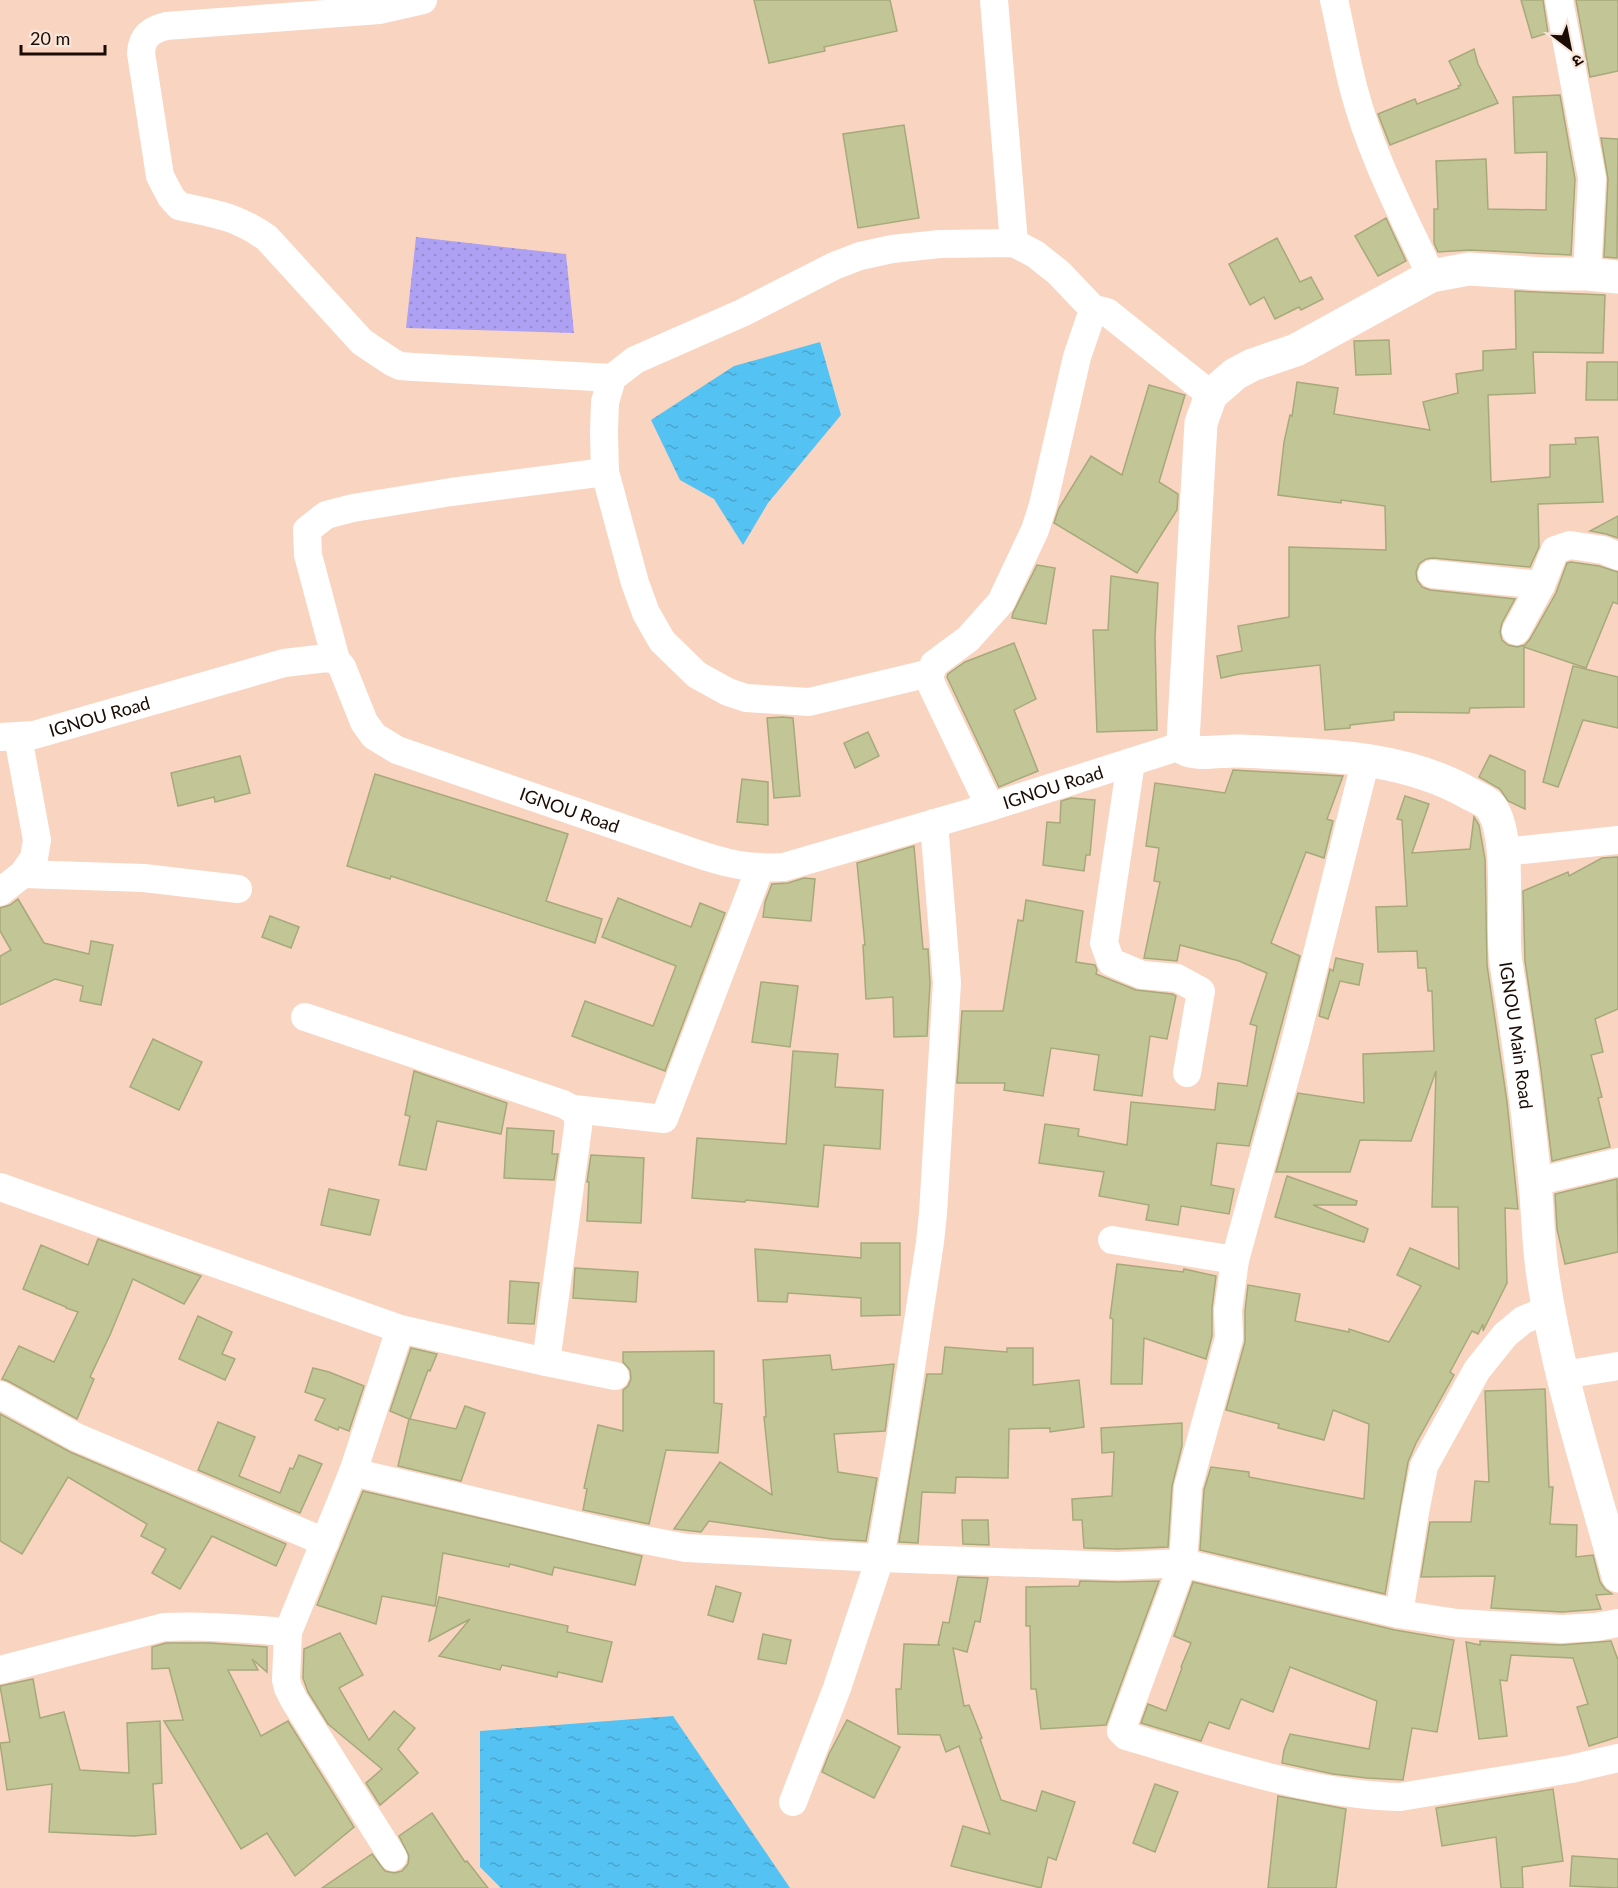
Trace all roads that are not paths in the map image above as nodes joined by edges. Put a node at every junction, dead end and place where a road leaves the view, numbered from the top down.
1 (423, 0) edge
2 (994, 0) edge
3 (1334, 0) edge
4 (1559, 0) edge
5 (1014, 243) junction
6 (1603, 275) edge
7 (1431, 276) junction
8 (1095, 311) junction
9 (612, 378) junction
10 (1211, 395) junction
11 (605, 472) junction
12 (1618, 556) edge
13 (1432, 574) dead end
14 (1541, 585) junction
15 (1516, 631) dead end
16 (336, 660) junction
17 (930, 673) junction
18 (9, 737) edge
19 (1184, 745) junction
20 (1366, 759) junction
21 (1131, 762) junction
22 (990, 807) junction
23 (934, 823) junction
24 (1618, 840) edge
25 (1503, 852) junction
26 (760, 868) junction
27 (23, 873) junction
28 (238, 889) dead end
29 (0, 892) edge
30 (305, 1017) dead end
31 (1187, 1073) dead end
32 (574, 1109) junction
33 (1618, 1162) edge
34 (1535, 1182) junction
35 (0, 1187) edge
36 (1112, 1240) dead end
37 (1235, 1260) junction
38 (1549, 1309) junction
39 (400, 1329) junction
40 (546, 1362) junction
41 (1618, 1366) edge
42 (1563, 1375) junction
43 (615, 1376) dead end
44 (0, 1395) edge
45 (353, 1472) junction
46 (325, 1542) junction
47 (880, 1558) junction
48 (1184, 1563) junction
49 (1618, 1576) edge
50 (1399, 1614) junction
51 (1618, 1623) edge
52 (288, 1632) junction
53 (0, 1670) edge
54 (1618, 1758) edge
55 (793, 1802) dead end
56 (393, 1857) dead end

1 - 9 street
2 - 5 street
3 - 7 street
4 - 6 street
5 - 8 street
5 - 9 street
6 - 7 street
7 - 10 street
8 - 10 street
8 - 17 street
9 - 11 street
10 - 19 street
11 - 16 street
11 - 17 street
12 - 14 street
13 - 14 street
14 - 15 street
16 - 18 street, IGNOU Road
16 - 26 street, IGNOU Road
17 - 22 street
18 - 27 street
19 - 20 street, IGNOU Main Road
19 - 21 street, IGNOU Road
20 - 25 street, IGNOU Main Road
20 - 37 street
21 - 22 street, IGNOU Road
21 - 31 street
22 - 23 street, IGNOU Road
23 - 26 street, IGNOU Road
23 - 47 street
24 - 25 street
25 - 34 street, IGNOU Main Road
26 - 32 street
27 - 28 street
27 - 29 street
30 - 32 street
32 - 40 street
33 - 34 street
34 - 38 street, IGNOU Main Road
35 - 39 street
36 - 37 street
37 - 48 street
38 - 42 street, IGNOU Main Road
38 - 50 street
39 - 40 street
39 - 45 street
40 - 43 street
41 - 42 street
42 - 49 street, IGNOU Main Road
44 - 46 street
45 - 46 street
45 - 47 street
46 - 52 street
47 - 48 street
47 - 55 street
48 - 50 street
48 - 54 street
50 - 51 street
52 - 53 street
52 - 56 street

